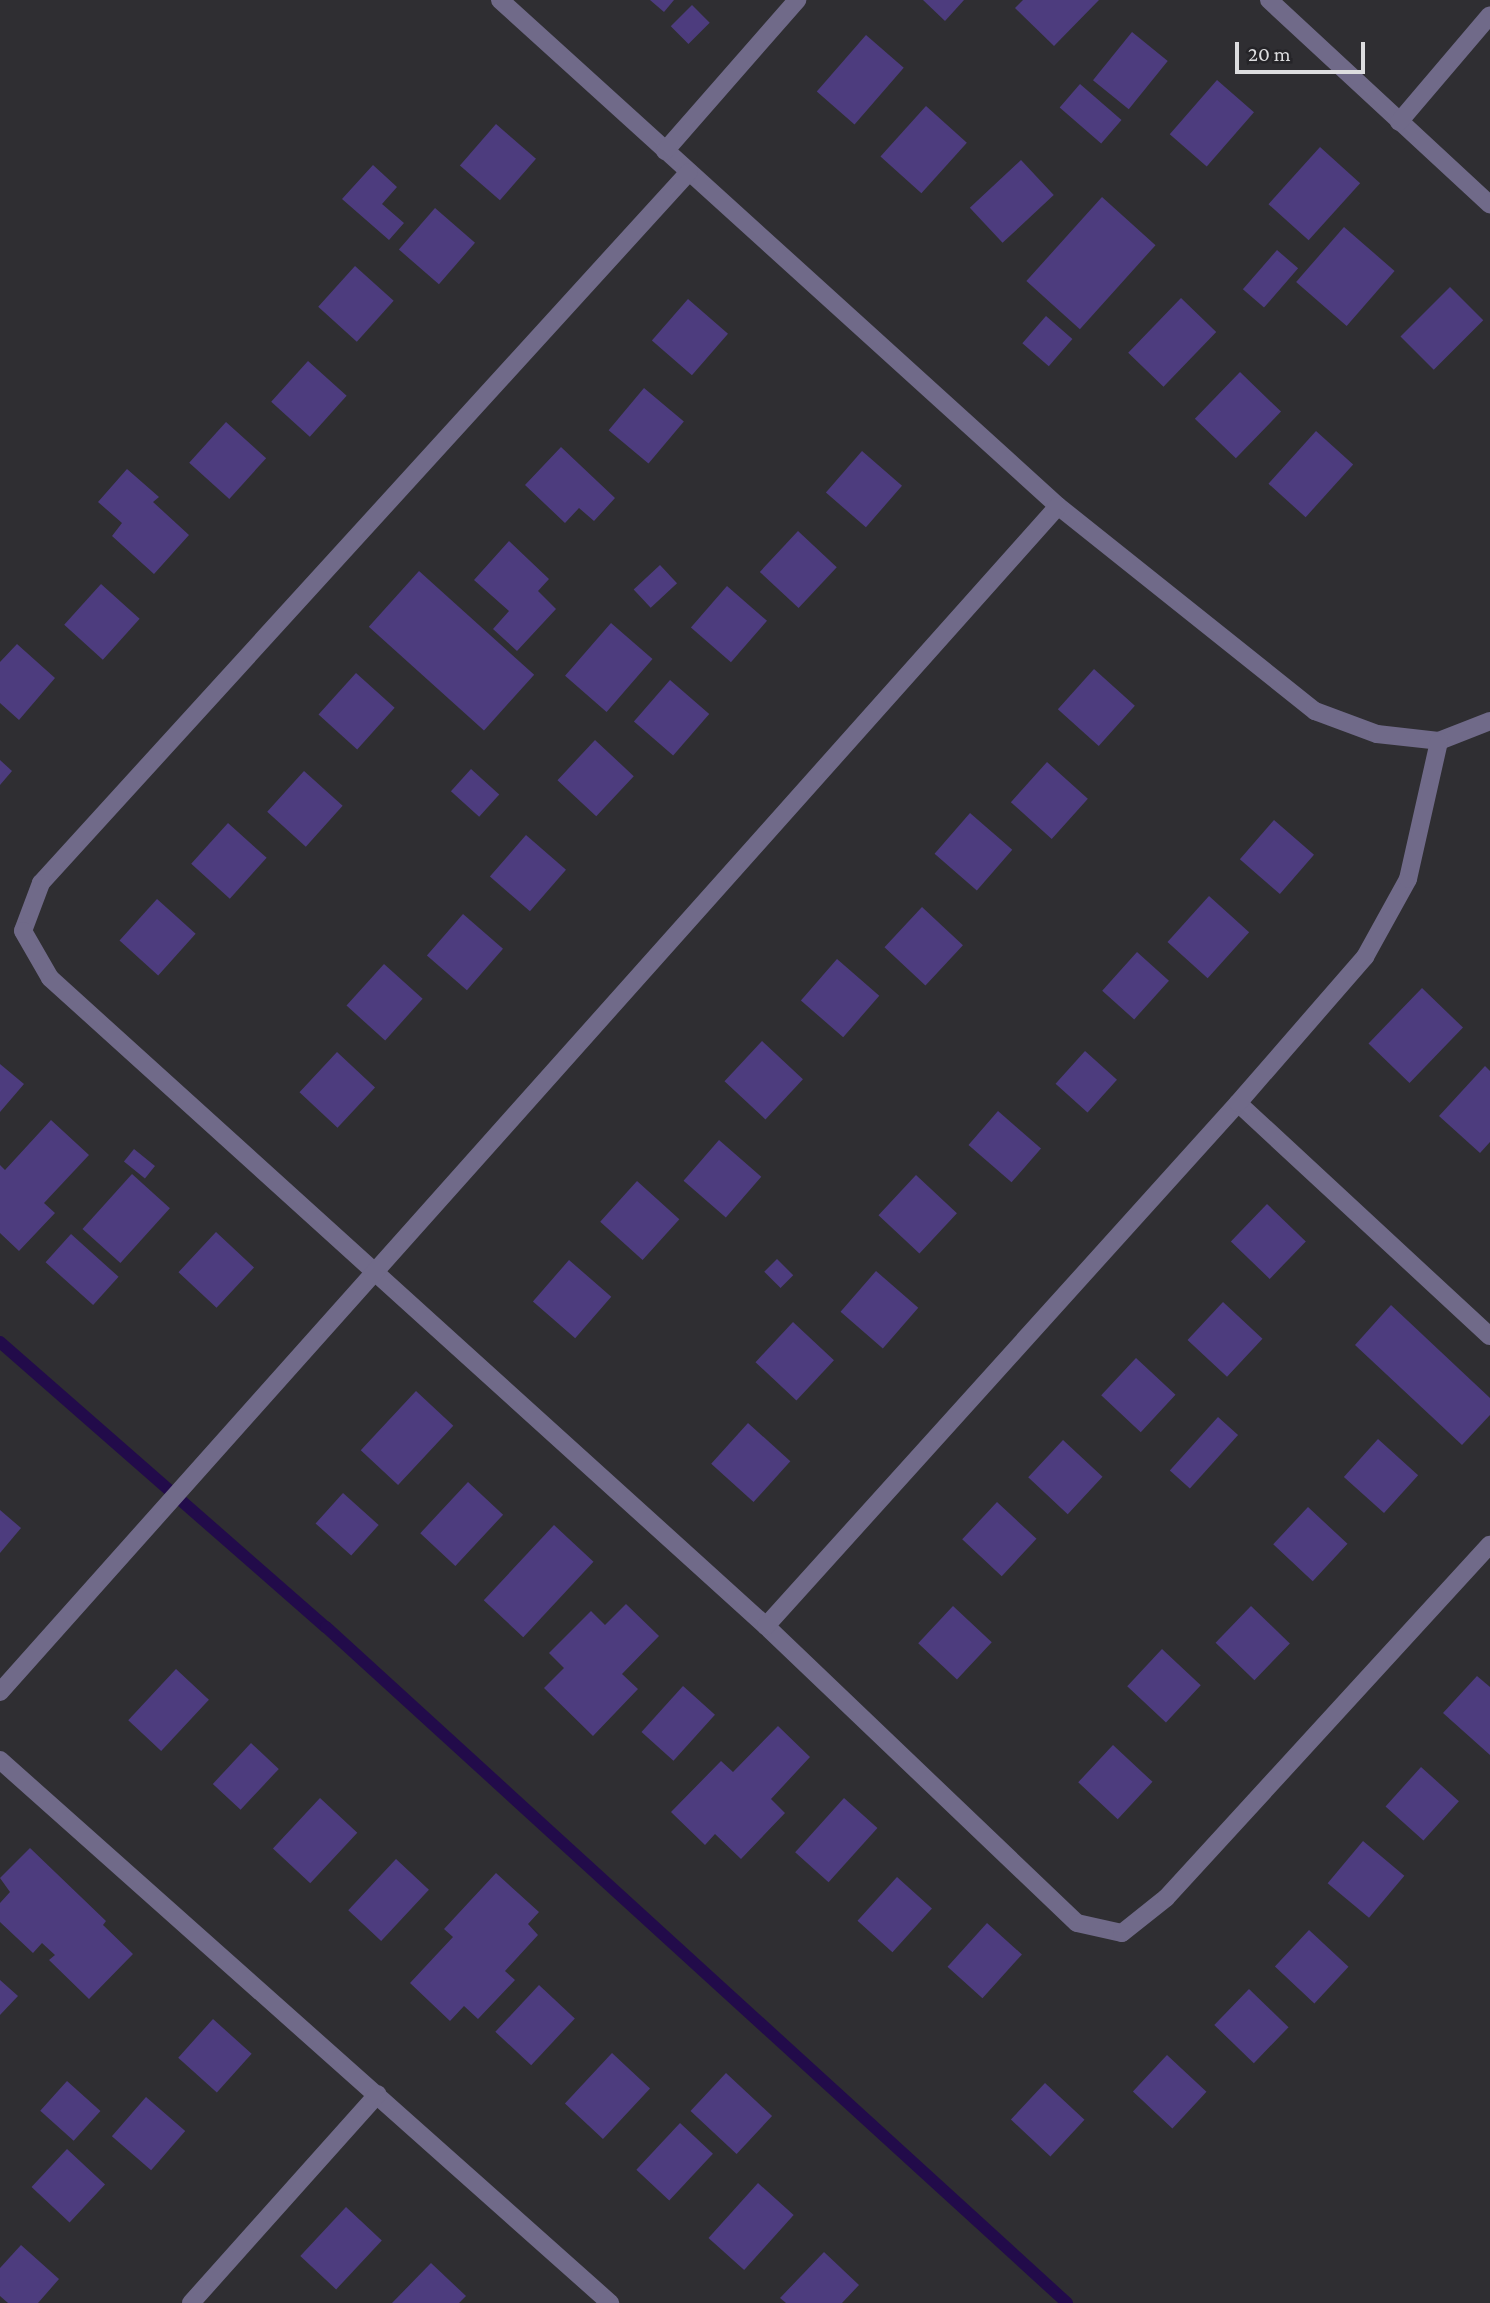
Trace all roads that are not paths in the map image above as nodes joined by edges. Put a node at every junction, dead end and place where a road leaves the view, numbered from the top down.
1 (500, 0) edge
2 (797, 0) edge
3 (1269, 0) edge
4 (1490, 15) edge
5 (1399, 122) junction
6 (665, 151) junction
7 (689, 172) junction
8 (1490, 205) edge
9 (1058, 506) junction
10 (1490, 721) edge
11 (1438, 741) junction
12 (1238, 1103) junction
13 (374, 1271) junction
14 (1490, 1336) edge
15 (1490, 1545) edge
16 (766, 1626) junction
17 (0, 1692) edge
18 (0, 1760) edge
19 (378, 2094) junction
20 (191, 2303) edge
21 (610, 2303) edge

1 - 6 street
2 - 6 street
3 - 5 street
4 - 5 street
5 - 8 street
6 - 7 street
7 - 9 street
7 - 13 street
9 - 11 street
9 - 13 street
10 - 11 street
11 - 12 street
12 - 14 street
12 - 16 street
13 - 16 street
13 - 17 street
15 - 16 street
18 - 19 street
19 - 20 street
19 - 21 street

